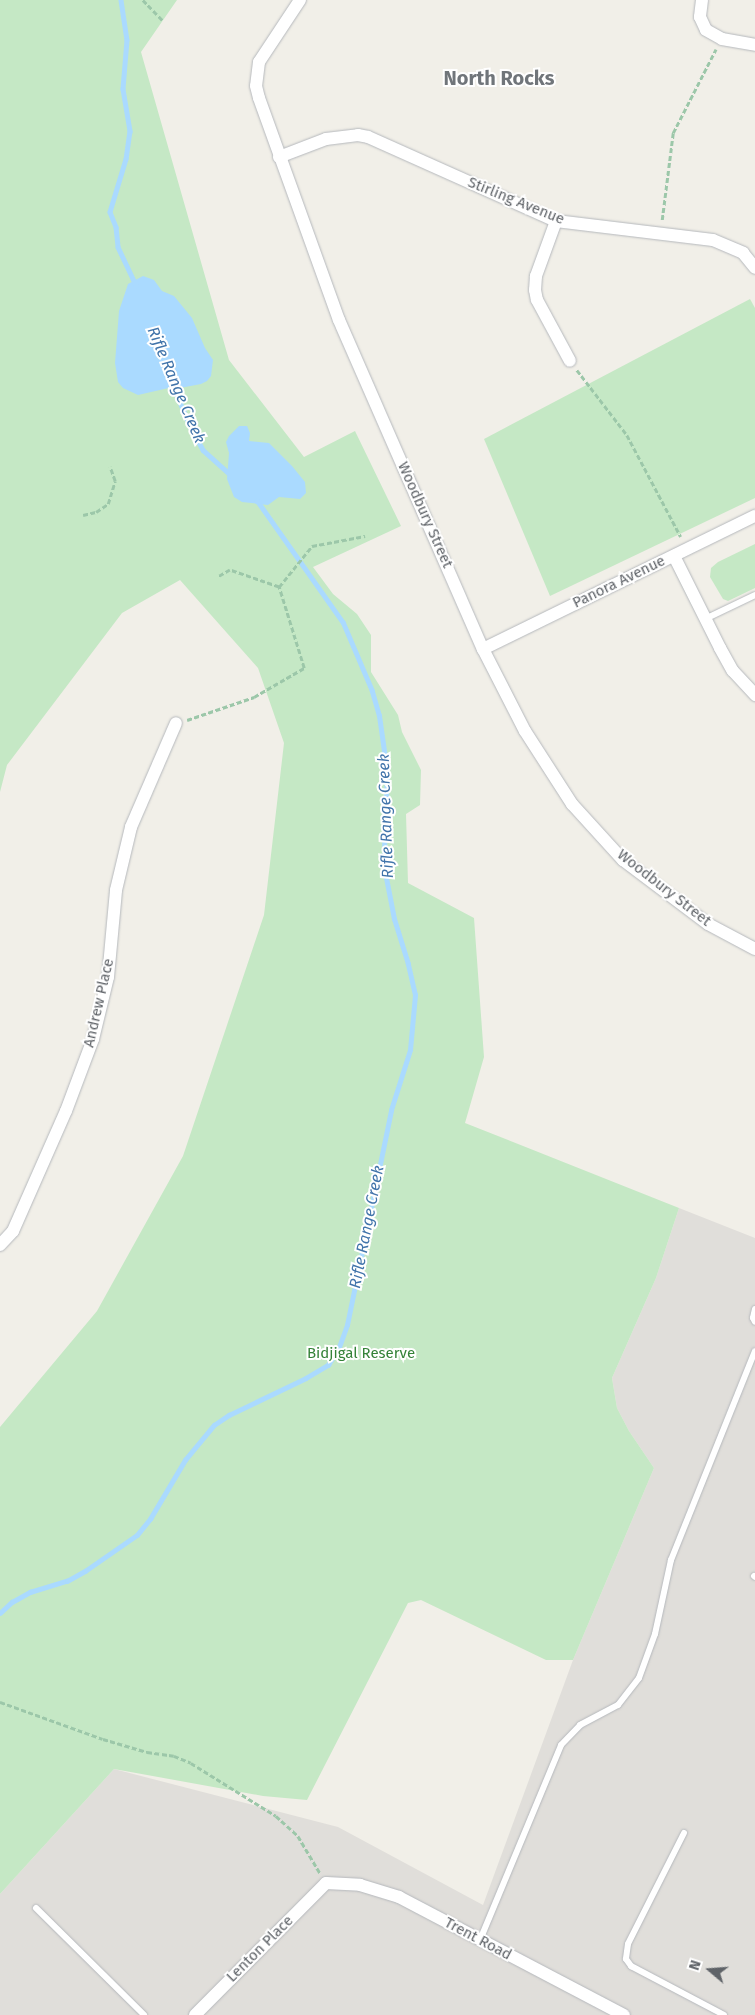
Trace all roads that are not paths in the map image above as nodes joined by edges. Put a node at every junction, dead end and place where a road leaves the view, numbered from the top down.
1 (300, 0) edge
2 (702, 0) edge
3 (755, 44) edge
4 (279, 157) junction
5 (556, 221) junction
6 (755, 268) edge
7 (570, 361) road end
8 (755, 516) edge
9 (674, 556) junction
10 (755, 595) edge
11 (705, 620) junction
12 (483, 649) junction
13 (755, 695) edge
14 (176, 723) road end
15 (755, 949) edge
16 (0, 1245) edge
17 (755, 1309) edge
18 (755, 1322) edge
19 (755, 1351) edge
20 (684, 1833) dead end
21 (326, 1883) joint
22 (36, 1908) dead end
23 (480, 1940) junction
24 (144, 2015) edge
25 (194, 2015) edge
26 (624, 2015) edge
27 (724, 2015) edge

1 - 4 street, Woodbury Street
2 - 3 street
4 - 5 street, Stirling Avenue
4 - 12 street, Woodbury Street
5 - 6 street, Stirling Avenue
5 - 7 street
8 - 9 street, Panora Avenue
9 - 11 street
9 - 12 street, Panora Avenue
10 - 11 lane
11 - 13 street
12 - 15 street, Woodbury Street
14 - 16 street, Andrew Place
17 - 18 lane
19 - 23 lane
20 - 27 lane
21 - 23 street, Trent Road
21 - 25 street, Lenton Place
22 - 24 lane
23 - 26 street, Trent Road

